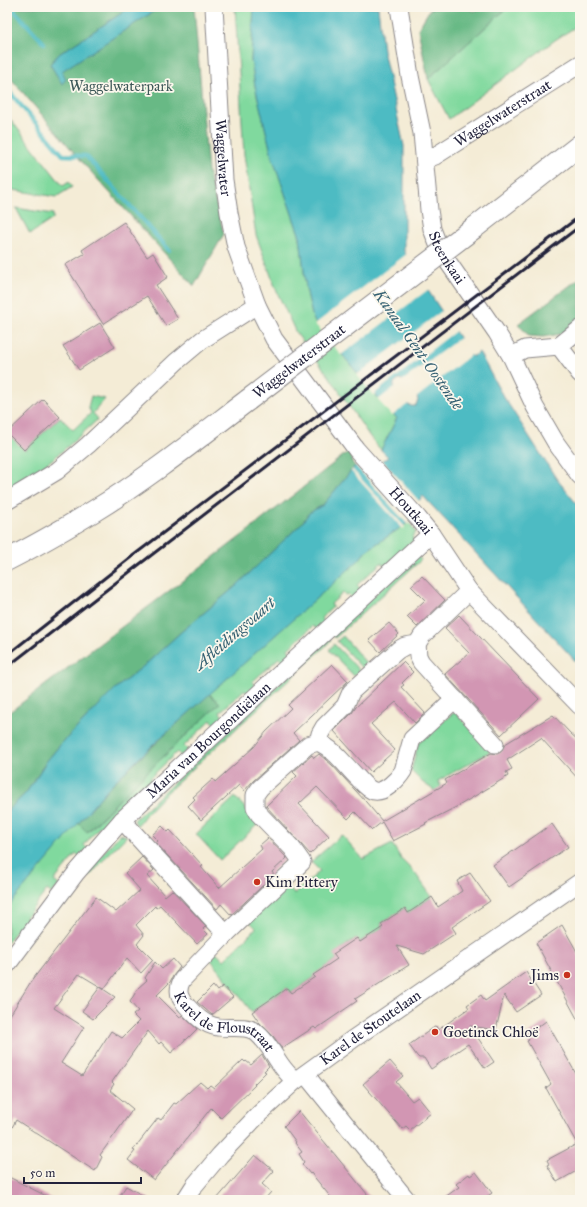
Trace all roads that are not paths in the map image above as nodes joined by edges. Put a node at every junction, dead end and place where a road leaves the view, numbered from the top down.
1 (214, 7) edge
2 (399, 7) edge
3 (580, 64) edge
4 (580, 145) edge
5 (425, 160) junction
6 (257, 305) junction
7 (580, 329) edge
8 (559, 346) junction
9 (511, 356) junction
10 (580, 374) edge
11 (580, 476) edge
12 (7, 501) edge
13 (431, 534) junction
14 (7, 560) edge
15 (469, 591) junction
16 (417, 644) junction
17 (455, 699) junction
18 (580, 706) edge
19 (318, 742) junction
20 (495, 744) dead end
21 (122, 820) junction
22 (580, 882) edge
23 (226, 934) junction
24 (7, 965) edge
25 (300, 1078) junction
26 (185, 1200) edge
27 (406, 1200) edge

1 - 6 street, Waggelwater
2 - 5 street, Steenkaai
3 - 5 street, Waggelwaterstraat
4 - 14 main road, Waggelwaterstraat, bridge
5 - 9 street, Steenkaai
6 - 12 street
6 - 13 street, Houtkaai
7 - 8 street
8 - 9 street
8 - 10 street
9 - 11 street, Steenkaai
13 - 15 street, Houtkaai
13 - 21 street, Maria van Bourgondiëlaan
15 - 16 street
15 - 18 street, Houtkaai
16 - 17 street
16 - 19 street
17 - 19 street
17 - 20 street
19 - 23 street
21 - 23 street
21 - 24 street, Maria van Bourgondiëlaan
22 - 25 street, Karel de Stoutelaan
23 - 25 street, Karel de Floustraat
25 - 26 street, Karel de Stoutelaan
25 - 27 street, Karel de Floustraat

